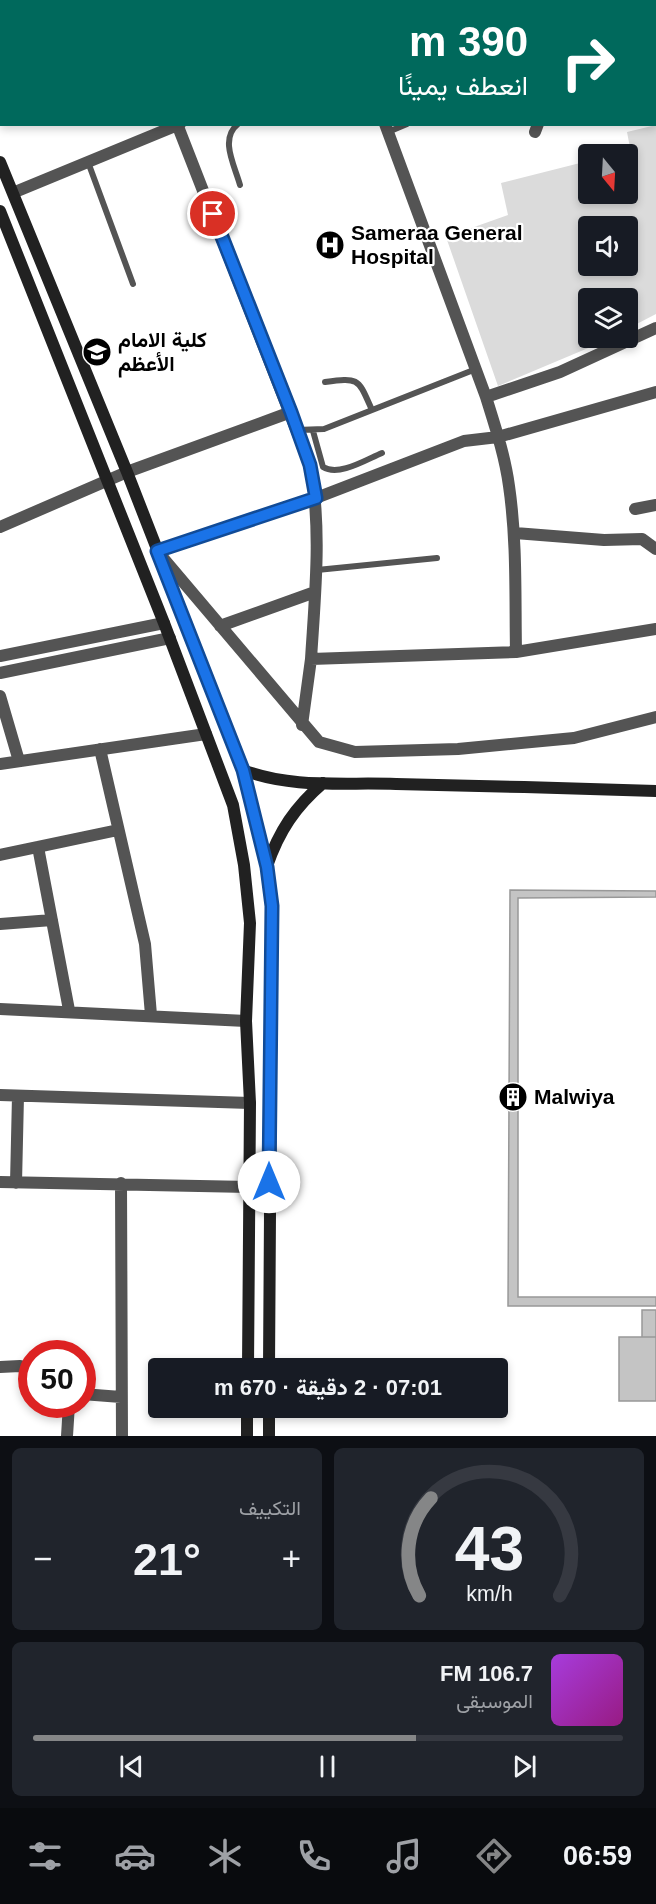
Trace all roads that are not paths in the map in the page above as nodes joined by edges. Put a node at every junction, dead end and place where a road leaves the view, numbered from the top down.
1 (176, 126) edge
2 (178, 126) edge
3 (236, 126) edge
4 (386, 128) edge
5 (0, 162) edge
6 (88, 162) junction
7 (240, 185) dead end
8 (15, 192) junction
9 (0, 211) edge
10 (133, 284) dead end
11 (656, 327) edge
12 (476, 369) junction
13 (325, 382) dead end
14 (656, 392) edge
15 (486, 397) junction
16 (372, 410) junction
17 (291, 412) junction
18 (297, 429) junction
19 (313, 431) junction
20 (498, 437) junction
21 (382, 453) dead end
22 (127, 472) junction
23 (107, 480) junction
24 (316, 498) junction
25 (656, 505) edge
26 (635, 509) dead end
27 (0, 527) edge
28 (515, 533) junction
29 (656, 549) edge
30 (157, 551) junction
31 (437, 558) dead end
32 (316, 570) junction
33 (315, 592) junction
34 (164, 623) junction
35 (220, 626) junction
36 (656, 628) edge
37 (170, 638) junction
38 (516, 652) junction
39 (0, 656) edge
40 (311, 659) junction
41 (0, 673) edge
42 (0, 696) edge
43 (656, 717) edge
44 (302, 725) junction
45 (206, 734) junction
46 (100, 749) junction
47 (19, 761) junction
48 (0, 764) edge
49 (243, 770) junction
50 (323, 783) junction
51 (656, 791) edge
52 (118, 830) junction
53 (38, 848) junction
54 (0, 855) edge
55 (267, 867) junction
56 (52, 920) junction
57 (0, 924) edge
58 (247, 989) junction
59 (270, 990) junction
60 (0, 1009) edge
61 (69, 1010) junction
62 (151, 1015) junction
63 (246, 1021) junction
64 (0, 1095) edge
65 (18, 1096) junction
66 (250, 1103) junction
67 (0, 1182) edge
68 (16, 1183) junction
69 (121, 1183) junction
70 (249, 1187) junction
71 (248, 1358) edge
72 (269, 1358) edge
73 (18, 1366) edge
74 (0, 1367) edge
75 (96, 1395) edge
76 (121, 1397) junction
77 (68, 1418) edge
78 (247, 1418) edge
79 (269, 1418) edge
80 (67, 1436) edge
81 (122, 1436) edge
82 (247, 1436) edge
83 (269, 1436) edge

1 - 6 street
2 - 17 street
3 - 7 lane
4 - 12 street
5 - 8 main road
6 - 8 street
6 - 10 lane
8 - 22 main road
9 - 23 main road
11 - 15 street
12 - 15 street
12 - 16 lane
13 - 16 lane
14 - 20 street
15 - 20 street
16 - 19 lane
17 - 18 street
17 - 22 street
18 - 19 lane
18 - 24 street
19 - 21 lane
20 - 24 street
20 - 28 street
22 - 23 street
22 - 30 main road
23 - 27 street
23 - 34 main road
24 - 30 street
24 - 32 street
25 - 26 street
28 - 29 street
28 - 38 street
30 - 35 street
30 - 49 main road
31 - 32 lane
32 - 33 street
33 - 35 street
33 - 40 street
34 - 37 main road
34 - 39 street
35 - 44 street
36 - 38 street
37 - 41 street
37 - 45 main road
38 - 40 street
40 - 44 street
42 - 47 street
43 - 44 street
45 - 46 street
45 - 58 main road
46 - 47 street
46 - 52 street
47 - 48 street
49 - 50 main road
49 - 55 main road
50 - 51 main road
50 - 55 main road
52 - 53 street
52 - 62 street
53 - 54 street
53 - 56 street
55 - 59 main road
56 - 57 street
56 - 61 street
58 - 59 main road
58 - 63 main road
59 - 72 main road
60 - 61 street
61 - 62 street
62 - 63 street
63 - 66 main road
64 - 65 street
65 - 66 street
65 - 68 street
66 - 70 main road
67 - 68 street
68 - 69 street
69 - 70 street
69 - 76 street
70 - 71 main road
73 - 74 street
75 - 76 street
76 - 81 street
77 - 80 street
78 - 82 main road
79 - 83 main road

